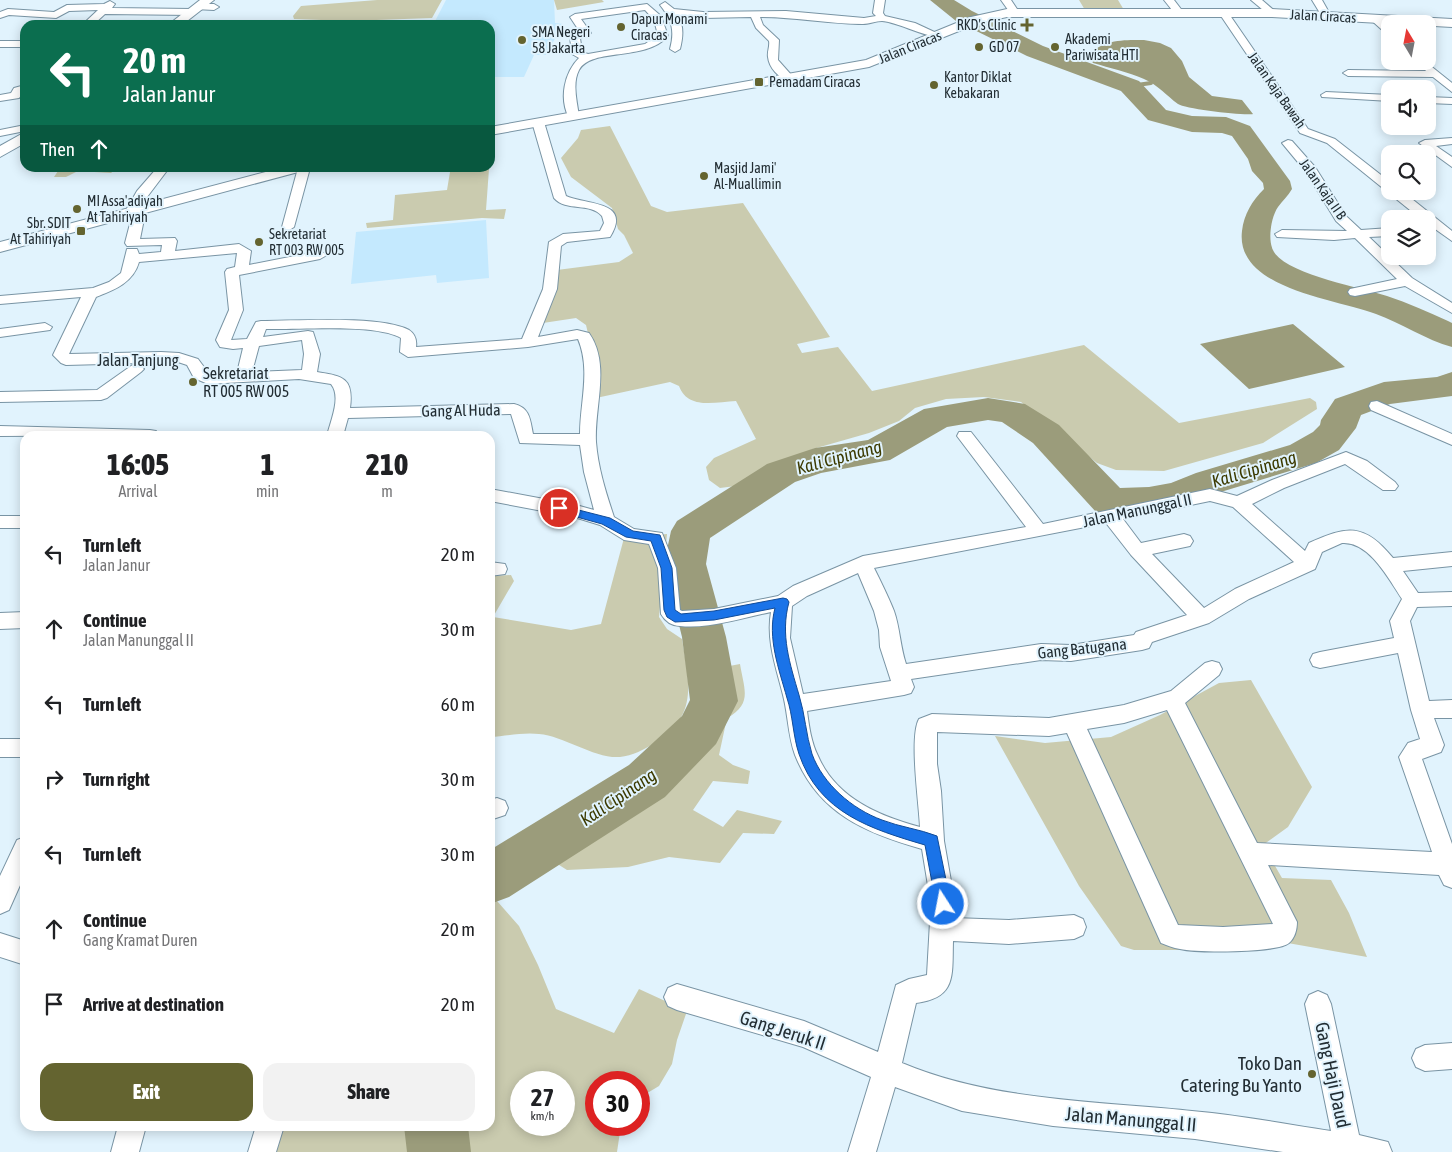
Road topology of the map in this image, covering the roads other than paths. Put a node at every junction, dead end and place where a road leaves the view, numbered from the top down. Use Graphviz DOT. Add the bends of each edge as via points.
graph roads {
  1 [pos="659,0"];
  2 [pos="880,0"];
  3 [pos="1006,0"];
  4 [pos="1169,0"];
  5 [pos="1256,0"];
  6 [pos="1317,0"];
  7 [pos="712,4"];
  8 [pos="108,6"];
  9 [pos="203,7"];
  10 [pos="1400,7"];
  11 [pos="673,12"];
  12 [pos="1014,12"];
  13 [pos="1179,13"];
  14 [pos="1224,13"];
  15 [pos="754,14"];
  16 [pos="1272,14"];
  17 [pos="0,15"];
  18 [pos="703,15"];
  19 [pos="1409,15"];
  20 [pos="1326,16"];
  21 [pos="882,18"];
  22 [pos="1374,18"];
  23 [pos="1381,18"];
  24 [pos="93,20"];
  25 [pos="182,20"];
  26 [pos="1436,22"];
  27 [pos="1452,23"];
  28 [pos="1381,25"];
  29 [pos="938,36"];
  30 [pos="0,44"];
  31 [pos="20,44"];
  32 [pos="675,49"];
  33 [pos="587,57"];
  34 [pos="1431,70"];
  35 [pos="1348,73"];
  36 [pos="1436,74"];
  37 [pos="789,78"];
  38 [pos="20,89"];
  39 [pos="1452,89"];
  40 [pos="1326,95"];
  41 [pos="0,98"];
  42 [pos="1381,98"];
  43 [pos="1436,100"];
  44 [pos="1452,101"];
  45 [pos="574,116"];
  46 [pos="538,122"];
  47 [pos="20,129"];
  48 [pos="495,130"];
  49 [pos="0,133"];
  50 [pos="20,139"];
  51 [pos="1452,140"];
  52 [pos="1288,144"];
  53 [pos="0,153"];
  54 [pos="1452,163"];
  55 [pos="160,172"];
  56 [pos="282,172"];
  57 [pos="303,172"];
  58 [pos="1381,181"];
  59 [pos="1404,200"];
  60 [pos="1415,210"];
  61 [pos="136,211"];
  62 [pos="288,227"];
  63 [pos="1436,229"];
  64 [pos="1381,233"];
  65 [pos="1282,234"];
  66 [pos="1359,235"];
  67 [pos="1452,237"];
  68 [pos="0,246"];
  69 [pos="320,255"];
  70 [pos="167,256"];
  71 [pos="242,270"];
  72 [pos="1407,281"];
  73 [pos="1355,292"];
  74 [pos="90,294"];
  75 [pos="0,300"];
  76 [pos="1452,309"];
  77 [pos="46,327"];
  78 [pos="0,333"];
  79 [pos="252,343"];
  80 [pos="528,343"];
  81 [pos="136,369"];
  82 [pos="309,375"];
  83 [pos="243,378"];
  84 [pos="0,396"];
  85 [pos="1377,406"];
  86 [pos="341,413"];
  87 [pos="0,431"];
  88 [pos="336,431"];
  89 [pos="20,432"];
  90 [pos="965,436"];
  91 [pos="588,440"];
  92 [pos="1452,440"];
  93 [pos="1389,486"];
  94 [pos="495,496"];
  95 [pos="1239,503"];
  96 [pos="1110,515"];
  97 [pos="606,521"];
  98 [pos="0,522"];
  99 [pos="20,522"];
  100 [pos="1039,531"];
  101 [pos="1184,541"];
  102 [pos="1137,550"];
  103 [pos="1452,559"];
  104 [pos="863,563"];
  105 [pos="1308,564"];
  106 [pos="1389,565"];
  107 [pos="1452,599"];
  108 [pos="1413,600"];
  109 [pos="783,602"];
  110 [pos="1202,618"];
  111 [pos="20,620"];
  112 [pos="0,621"];
  113 [pos="1404,644"];
  114 [pos="1320,660"];
  115 [pos="1212,669"];
  116 [pos="899,673"];
  117 [pos="1172,699"];
  118 [pos="796,704"];
  119 [pos="1452,708"];
  120 [pos="1421,710"];
  121 [pos="1074,724"];
  122 [pos="0,748"];
  123 [pos="20,748"];
  124 [pos="932,841"];
  125 [pos="1249,853"];
  126 [pos="20,859"];
  127 [pos="1450,871"];
  128 [pos="0,902"];
  129 [pos="1074,927"];
  130 [pos="943,929"];
  131 [pos="0,945"];
  132 [pos="20,951"];
  133 [pos="677,997"];
  134 [pos="1318,1004"];
  135 [pos="1452,1056"];
  136 [pos="1425,1058"];
  137 [pos="887,1070"];
  138 [pos="131,1131"];
  139 [pos="268,1131"];
  140 [pos="1349,1149"];
  141 [pos="125,1152"];
  142 [pos="262,1152"];
  143 [pos="862,1152"];
  144 [pos="1378,1152"];
  1 -- 11 [label="street"];
  2 -- 21 [label="street" via="878,12"];
  3 -- 12 [label="street"];
  4 -- 13 [label="street"];
  5 -- 16 [label="street"];
  6 -- 20 [label="street"];
  7 -- 18 [label="street"];
  8 -- 9 [label="street"];
  8 -- 17 [label="street" via="67,8 56,15 8,12"];
  8 -- 24 [label="street"];
  9 -- 25 [label="street"];
  10 -- 19 [label="street"];
  11 -- 18 [label="street"];
  11 -- 32 [label="street" via="679,31"];
  12 -- 13 [label="street, Jalan Ciracas"];
  12 -- 29 [label="street, Jalan Ciracas" via="985,17"];
  13 -- 14 [label="street, Jalan Ciracas"];
  14 -- 16 [label="street, Jalan Ciracas"];
  14 -- 58 [label="street, Jalan Kaja Bawah" via="1304,131 1331,141"];
  15 -- 18 [label="street"];
  15 -- 21 [label="street" via="864,21"];
  15 -- 37 [label="street" via="759,26 774,40 772,54 775,64"];
  16 -- 20 [label="street, Jalan Ciracas"];
  20 -- 22 [label="street, Jalan Ciracas"];
  21 -- 29 [label="street" via="912,25"];
  22 -- 23 [label="street, Jalan Ciracas"];
  22 -- 28 [label="street"];
  26 -- 27 [label="street, Jalan Ciracas"];
  29 -- 37 [label="street, Jalan Ciracas" via="873,62"];
  30 -- 31 [label="street"];
  33 -- 33 [label="street" via="656,44 663,36 663,26 647,7 575,17 586,32 575,36 577,54"];
  33 -- 45 [label="street" via="574,68 571,81 569,96"];
  34 -- 36 [label="street"];
  35 -- 36 [label="street"];
  36 -- 39 [label="street"];
  37 -- 45 [label="street, Jalan Ciracas"];
  38 -- 41 [label="street" via="15,96"];
  40 -- 42 [label="street"];
  43 -- 44 [label="street"];
  45 -- 46 [label="street, Jalan Ciracas"];
  46 -- 48 [label="street, Jalan Ciracas"];
  46 -- 80 [label="street" via="560,198 597,206 608,216 610,223 605,234 563,238 554,245 550,290"];
  47 -- 49 [label="street"];
  50 -- 53 [label="street"];
  51 -- 54 [label="street" via="1425,143"];
  52 -- 66 [label="street, Jalan Kaja II B" via="1311,170 1341,218"];
  55 -- 61 [label="street" via="141,194"];
  56 -- 61 [label="street"];
  57 -- 62 [label="street"];
  59 -- 60 [label="street"];
  61 -- 68 [label="street"];
  61 -- 70 [label="street" via="132,243 170,241"];
  63 -- 67 [label="street"];
  64 -- 66 [label="street"];
  65 -- 66 [label="street"];
  66 -- 72 [label="street, Jalan Kaja II B"];
  69 -- 71 [label="street"];
  70 -- 71 [label="street" via="242,248"];
  70 -- 74 [label="street" via="133,255 132,266 123,280"];
  71 -- 79 [label="street" via="231,273 236,310 223,342 229,346"];
  72 -- 73 [label="street"];
  72 -- 76 [label="street, Jalan Kaja II B"];
  74 -- 75 [label="street"];
  74 -- 83 [label="street, Jalan Tanjung" via="61,355 63,359 179,358 193,362 199,375 205,378"];
  77 -- 78 [label="street"];
  79 -- 80 [label="street" via="261,325 390,329 404,334 409,341 408,352"];
  79 -- 82 [label="street" via="308,335 312,354"];
  79 -- 83 [label="street"];
  80 -- 91 [label="street" via="577,334 585,337 591,374"];
  81 -- 84 [label="street" via="100,396"];
  82 -- 83 [label="street, Jalan Tanjung"];
  82 -- 86 [label="street, Jalan Tanjung" via="340,382 343,387"];
  85 -- 92 [label="street"];
  86 -- 88 [label="street, Jalan Tanjung"];
  86 -- 91 [label="street, Gang Al Huda" via="514,409 520,412 526,439"];
  87 -- 89 [label="street"];
  90 -- 100 [label="street"];
  91 -- 97 [label="street" via="590,464"];
  93 -- 95 [label="street" via="1346,458"];
  94 -- 97 [label="street" via="576,511"];
  95 -- 96 [label="street, Jalan Manunggal II" via="1210,495"];
  95 -- 105 [label="street, Jalan Manunggal II"];
  96 -- 100 [label="street, Jalan Manunggal II"];
  96 -- 102 [label="street"];
  97 -- 109 [label="street, Jalan Manunggal II" via="630,535 656,538 667,568 670,610 676,618 714,616"];
  98 -- 99 [label="street"];
  100 -- 104 [label="street, Jalan Manunggal II"];
  101 -- 102 [label="street"];
  102 -- 110 [label="street"];
  103 -- 106 [label="street"];
  104 -- 109 [label="street, Jalan Manunggal II"];
  104 -- 116 [label="street" via="884,611 890,647"];
  105 -- 106 [label="street" via="1315,548 1350,536 1368,545"];
  105 -- 110 [label="street, Gang Batugana" via="1242,594"];
  106 -- 108 [label="street"];
  107 -- 108 [label="street"];
  108 -- 113 [label="street" via="1406,606 1400,621"];
  109 -- 118 [label="street" via="778,636"];
  110 -- 116 [label="street, Gang Batugana" via="1153,633 1143,637 1142,642 1071,653 1041,652 986,659"];
  111 -- 112 [label="street"];
  113 -- 114 [label="street"];
  113 -- 120 [label="street"];
  115 -- 117 [label="street"];
  116 -- 118 [label="street" via="903,689"];
  117 -- 121 [label="street" via="1149,708"];
  117 -- 125 [label="street"];
  118 -- 124 [label="street" via="805,753 823,787 857,815"];
  119 -- 120 [label="street"];
  120 -- 127 [label="street" via="1434,745 1416,750 1410,757"];
  121 -- 124 [label="street" via="1029,727 926,725"];
  121 -- 125 [label="street" via="1170,934 1178,938 1202,938 1284,933 1285,922"];
  122 -- 123 [label="street"];
  124 -- 130 [label="street" via="943,904"];
  125 -- 127 [label="street"];
  126 -- 128 [label="street"];
  129 -- 130 [label="street" via="1010,932"];
  130 -- 137 [label="street" via="937,985 905,994"];
  131 -- 132 [label="street"];
  133 -- 137 [label="street, Gang Jeruk II" via="804,1034"];
  134 -- 140 [label="street, Gang Haji Daud"];
  135 -- 136 [label="street"];
  137 -- 140 [label="street, Jalan Manunggal II" via="954,1094 999,1104 1204,1126"];
  137 -- 143 [label="street"];
  138 -- 141 [label="street"];
  139 -- 142 [label="street"];
  140 -- 144 [label="street, Jalan Manunggal II"];
}
